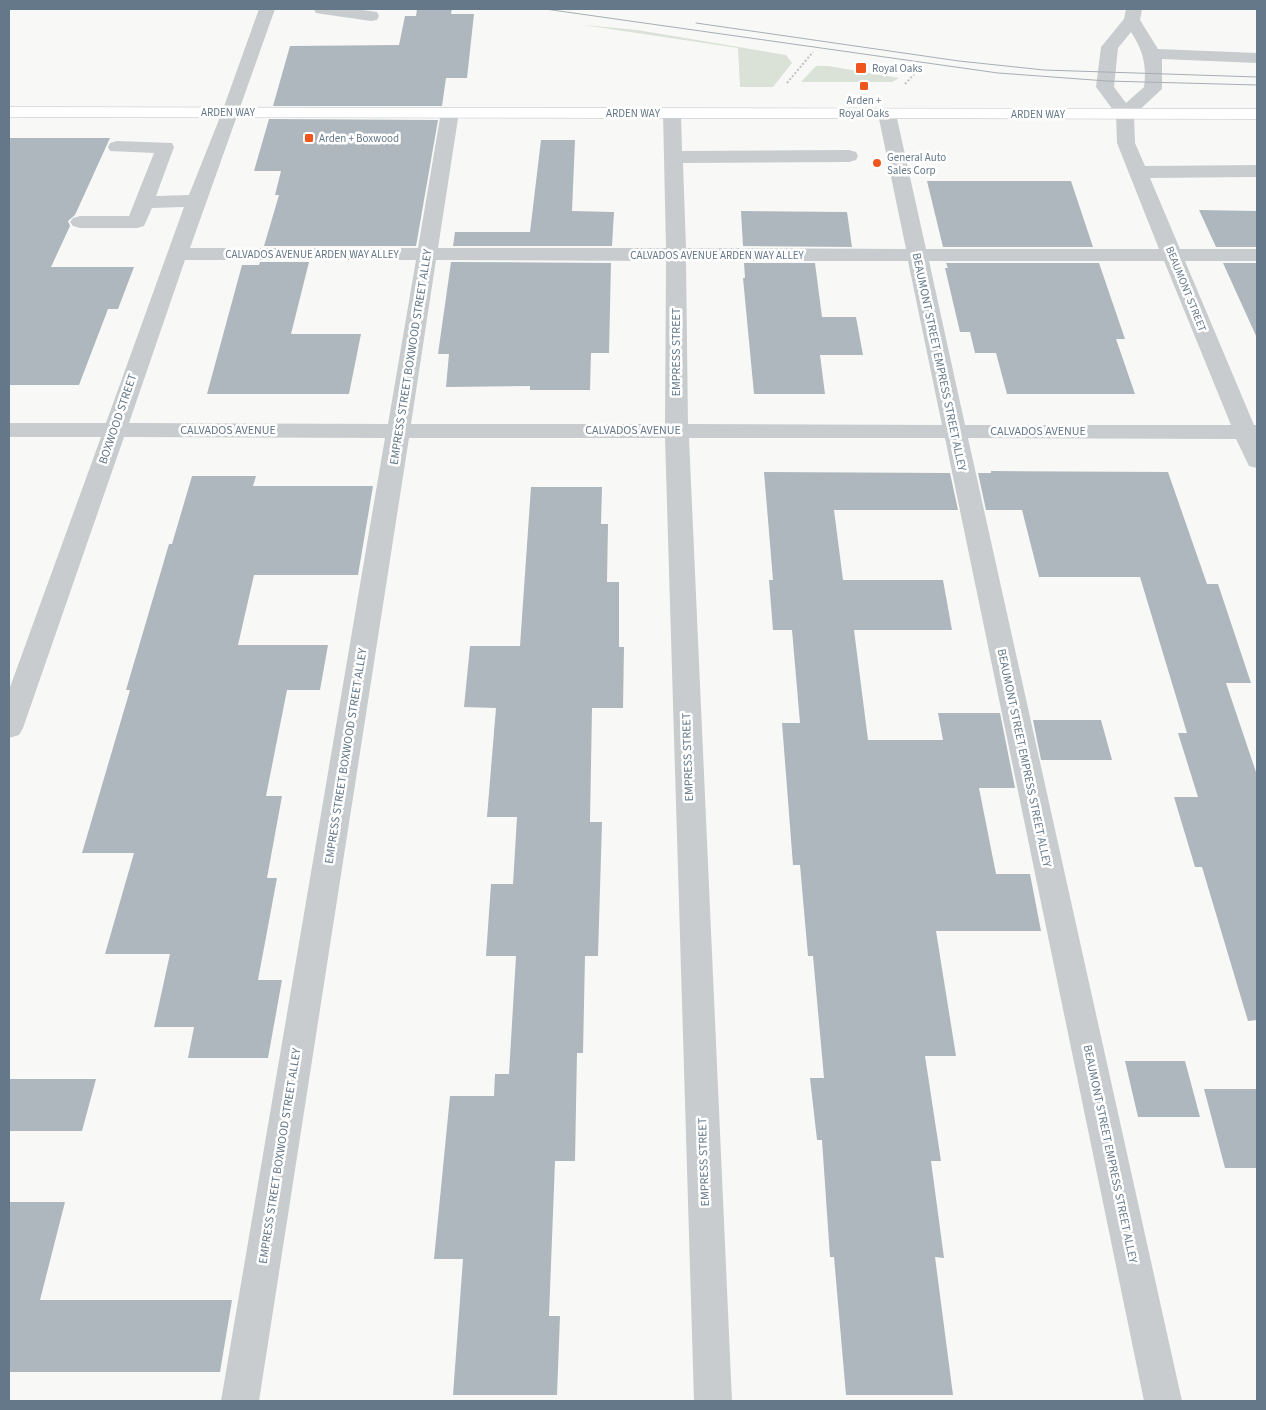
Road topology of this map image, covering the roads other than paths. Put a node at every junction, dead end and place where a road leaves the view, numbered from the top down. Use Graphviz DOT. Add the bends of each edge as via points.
graph roads {
  1 [pos="267,9"];
  2 [pos="322,9"];
  3 [pos="1133,15"];
  4 [pos="370,16"];
  5 [pos="1154,54"];
  6 [pos="1257,58"];
  7 [pos="9,112"];
  8 [pos="231,112"];
  9 [pos="450,112"];
  10 [pos="672,113"];
  11 [pos="887,114"];
  12 [pos="1125,114"];
  13 [pos="1257,114"];
  14 [pos="117,147"];
  15 [pos="849,156"];
  16 [pos="673,157"];
  17 [pos="1138,172"];
  18 [pos="1257,172"];
  19 [pos="196,201"];
  20 [pos="144,202"];
  21 [pos="80,222"];
  22 [pos="177,254"];
  23 [pos="428,254"];
  24 [pos="916,255"];
  25 [pos="1172,255"];
  26 [pos="1257,255"];
  27 [pos="676,256"];
  28 [pos="9,430"];
  29 [pos="114,430"];
  30 [pos="399,430"];
  31 [pos="676,430"];
  32 [pos="954,431"];
  33 [pos="1251,432"];
  34 [pos="1257,461"];
  35 [pos="9,728"];
  36 [pos="240,1401"];
  37 [pos="713,1401"];
  38 [pos="1163,1401"];
  1 -- 8 [label="street, BOXWOOD STREET"];
  2 -- 4 [label="street"];
  3 -- 5 [label="street"];
  3 -- 12 [label="street" via="1110,47 1105,87"];
  5 -- 6 [label="street"];
  5 -- 12 [label="street" via="1153,89"];
  7 -- 8 [label="main road, ARDEN WAY"];
  8 -- 9 [label="main road, ARDEN WAY"];
  8 -- 19 [label="street, BOXWOOD STREET"];
  9 -- 10 [label="main road, ARDEN WAY"];
  9 -- 23 [label="street, EMPRESS STREET BOXWOOD STREET ALLEY"];
  10 -- 11 [label="main road, ARDEN WAY"];
  10 -- 16 [label="street, EMPRESS STREET"];
  11 -- 12 [label="main road, ARDEN WAY"];
  11 -- 24 [label="street, BEAUMONT STREET EMPRESS STREET ALLEY"];
  12 -- 13 [label="main road, ARDEN WAY"];
  12 -- 17 [label="street, BEAUMONT STREET" via="1126,143"];
  14 -- 20 [label="street" via="165,147"];
  15 -- 16 [label="street"];
  16 -- 27 [label="street, EMPRESS STREET"];
  17 -- 18 [label="street"];
  17 -- 25 [label="street, BEAUMONT STREET"];
  19 -- 20 [label="street"];
  19 -- 22 [label="street, BOXWOOD STREET"];
  20 -- 21 [label="street" via="137,222"];
  22 -- 23 [label="street, CALVADOS AVENUE ARDEN WAY ALLEY"];
  22 -- 29 [label="street, BOXWOOD STREET"];
  23 -- 27 [label="street, CALVADOS AVENUE ARDEN WAY ALLEY"];
  23 -- 30 [label="street, EMPRESS STREET BOXWOOD STREET ALLEY"];
  24 -- 25 [label="street, CALVADOS AVENUE ARDEN WAY ALLEY"];
  24 -- 27 [label="street, CALVADOS AVENUE ARDEN WAY ALLEY"];
  24 -- 32 [label="street, BEAUMONT STREET EMPRESS STREET ALLEY"];
  25 -- 26 [label="street, CALVADOS AVENUE ARDEN WAY ALLEY"];
  25 -- 33 [label="street, BEAUMONT STREET"];
  27 -- 31 [label="street, EMPRESS STREET"];
  28 -- 29 [label="street, CALVADOS AVENUE"];
  29 -- 30 [label="street, CALVADOS AVENUE"];
  29 -- 35 [label="street, BOXWOOD STREET"];
  30 -- 31 [label="street, CALVADOS AVENUE"];
  30 -- 36 [label="street, EMPRESS STREET BOXWOOD STREET ALLEY"];
  31 -- 32 [label="street, CALVADOS AVENUE"];
  31 -- 37 [label="street, EMPRESS STREET"];
  32 -- 33 [label="street, CALVADOS AVENUE"];
  32 -- 38 [label="street, BEAUMONT STREET EMPRESS STREET ALLEY"];
  33 -- 34 [label="street, BEAUMONT STREET"];
}
